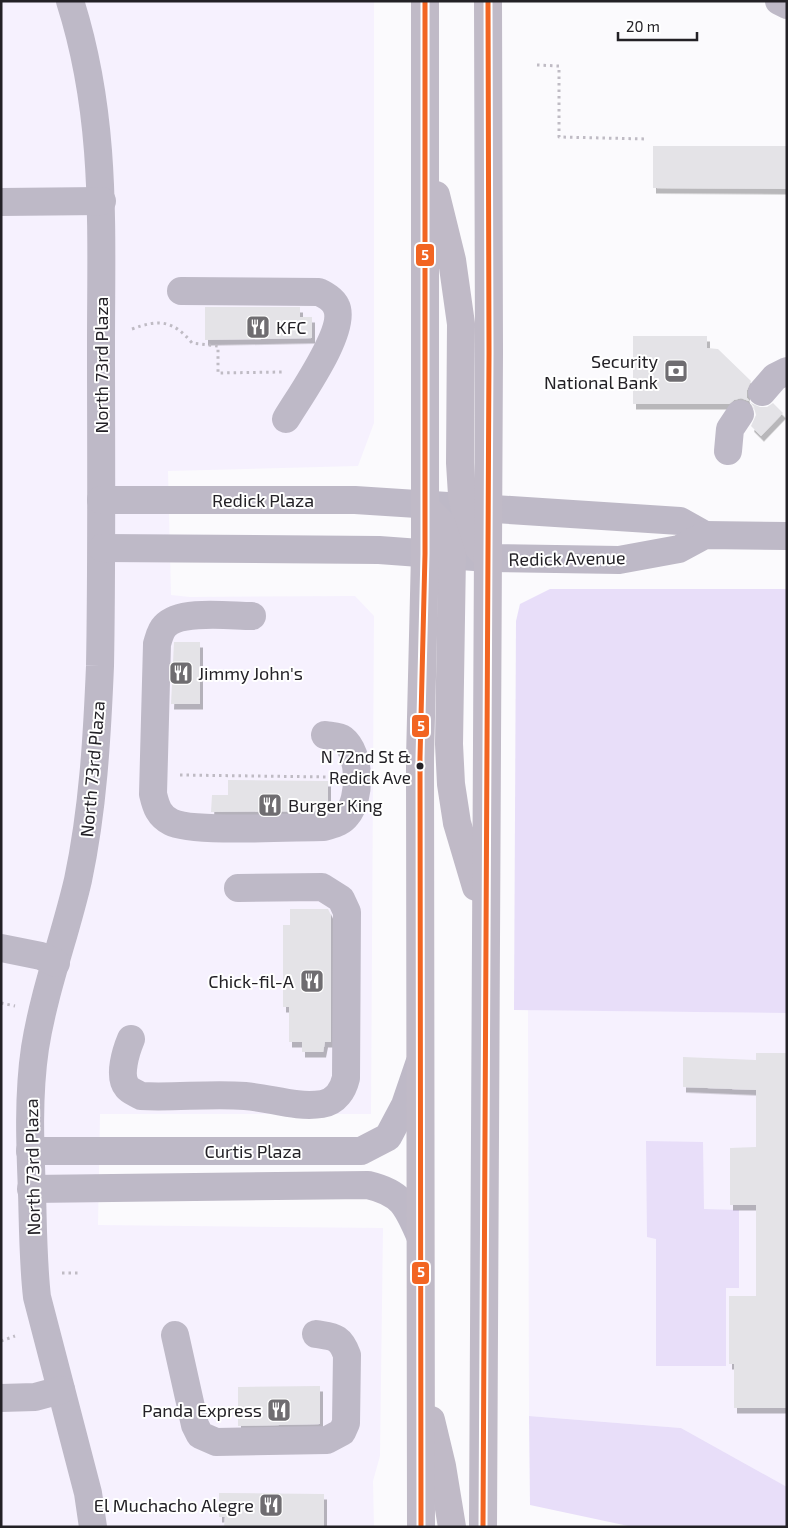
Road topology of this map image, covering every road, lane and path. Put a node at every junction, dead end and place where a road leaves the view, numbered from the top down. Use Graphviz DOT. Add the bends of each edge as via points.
graph roads {
  1 [pos="70,1"];
  2 [pos="425,1"];
  3 [pos="488,1"];
  4 [pos="779,1"];
  5 [pos="787,5"];
  6 [pos="537,65"];
  7 [pos="647,139"];
  8 [pos="425,147"];
  9 [pos="102,201"];
  10 [pos="1,202"];
  11 [pos="181,291"];
  12 [pos="132,328"];
  13 [pos="787,371"];
  14 [pos="307,385"];
  15 [pos="762,392"];
  16 [pos="740,414"];
  17 [pos="286,419"];
  18 [pos="728,451"];
  19 [pos="101,500"];
  20 [pos="425,506"];
  21 [pos="476,509"];
  22 [pos="705,535"];
  23 [pos="787,536"];
  24 [pos="102,548"];
  25 [pos="438,554"];
  26 [pos="488,558"];
  27 [pos="252,616"];
  28 [pos="324,735"];
  29 [pos="153,775"];
  30 [pos="356,777"];
  31 [pos="238,888"];
  32 [pos="486,932"];
  33 [pos="1,948"];
  34 [pos="56,963"];
  35 [pos="1,1003"];
  36 [pos="14,1006"];
  37 [pos="131,1039"];
  38 [pos="420,1061"];
  39 [pos="30,1151"];
  40 [pos="32,1189"];
  41 [pos="420,1236"];
  42 [pos="316,1334"];
  43 [pos="175,1335"];
  44 [pos="15,1336"];
  45 [pos="1,1341"];
  46 [pos="420,1362"];
  47 [pos="61,1390"];
  48 [pos="1,1398"];
  49 [pos="93,1527"];
  50 [pos="421,1527"];
  51 [pos="452,1527"];
  52 [pos="482,1527"];
  1 -- 9 [label="street, North 73rd Plaza" via="94,102"];
  2 -- 8 [label="main road"];
  3 -- 21 [label="main road"];
  4 -- 5 [label="street"];
  6 -- 7 [label="path" via="559,66 560,137"];
  8 -- 20 [label="main road"];
  8 -- 21 [label="main road" via="458,296 462,351 460,463"];
  9 -- 10 [label="street"];
  9 -- 19 [label="street, North 73rd Plaza"];
  11 -- 14 [label="street" via="305,290 330,298 337,306 338,328"];
  12 -- 14 [label="path" via="166,323 181,329 192,343 218,346 218,373 282,371"];
  13 -- 15 [label="street"];
  14 -- 17 [label="street"];
  16 -- 18 [label="street" via="730,430"];
  19 -- 20 [label="street, Redick Plaza" via="355,500"];
  19 -- 24 [label="street, North 73rd Plaza"];
  20 -- 21 [label="street, Redick Avenue"];
  20 -- 25 [label="main road" via="441,522"];
  21 -- 22 [label="street, Redick Avenue" via="680,521"];
  21 -- 26 [label="main road" via="469,530"];
  22 -- 23 [label="street, Redick Avenue"];
  22 -- 26 [label="street, Redick Avenue" via="679,549 619,560"];
  24 -- 25 [label="street" via="379,550"];
  24 -- 34 [label="street, North 73rd Plaza" via="98,727 93,785 80,871"];
  25 -- 26 [label="street, Redick Avenue"];
  25 -- 32 [label="main road" via="451,784"];
  25 -- 38 [label="main road" via="420,758"];
  26 -- 32 [label="main road"];
  27 -- 29 [label="street" via="182,616 164,626 157,644"];
  28 -- 30 [label="street" via="342,738 350,746 356,760"];
  29 -- 30 [label="path"];
  29 -- 30 [label="street" via="156,807 161,816 185,827 324,827 340,823 353,807"];
  31 -- 37 [label="street" via="322,887 342,899 347,912 346,1078 340,1093 323,1104 289,1104 245,1096 141,1096 128,1089 124,1082 126,1053"];
  32 -- 52 [label="main road"];
  33 -- 34 [label="street" via="41,956"];
  34 -- 39 [label="street, North 73rd Plaza" via="35,1050"];
  35 -- 36 [label="path"];
  38 -- 39 [label="street, Curtis Plaza" via="405,1105 388,1137 361,1151"];
  38 -- 41 [label="main road"];
  39 -- 40 [label="street, North 73rd Plaza"];
  40 -- 41 [label="street, Curtis Plaza" via="368,1185 389,1190 401,1199"];
  40 -- 47 [label="street, North 73rd Plaza" via="37,1297"];
  41 -- 46 [label="main road"];
  42 -- 43 [label="street" via="336,1338 347,1355 346,1423 342,1432 327,1440 216,1442 200,1435 195,1426"];
  44 -- 45 [label="path"];
  46 -- 50 [label="main road"];
  46 -- 51 [label="main road"];
  47 -- 48 [label="street" via="35,1397"];
  47 -- 49 [label="street, North 73rd Plaza" via="88,1493"];
}
